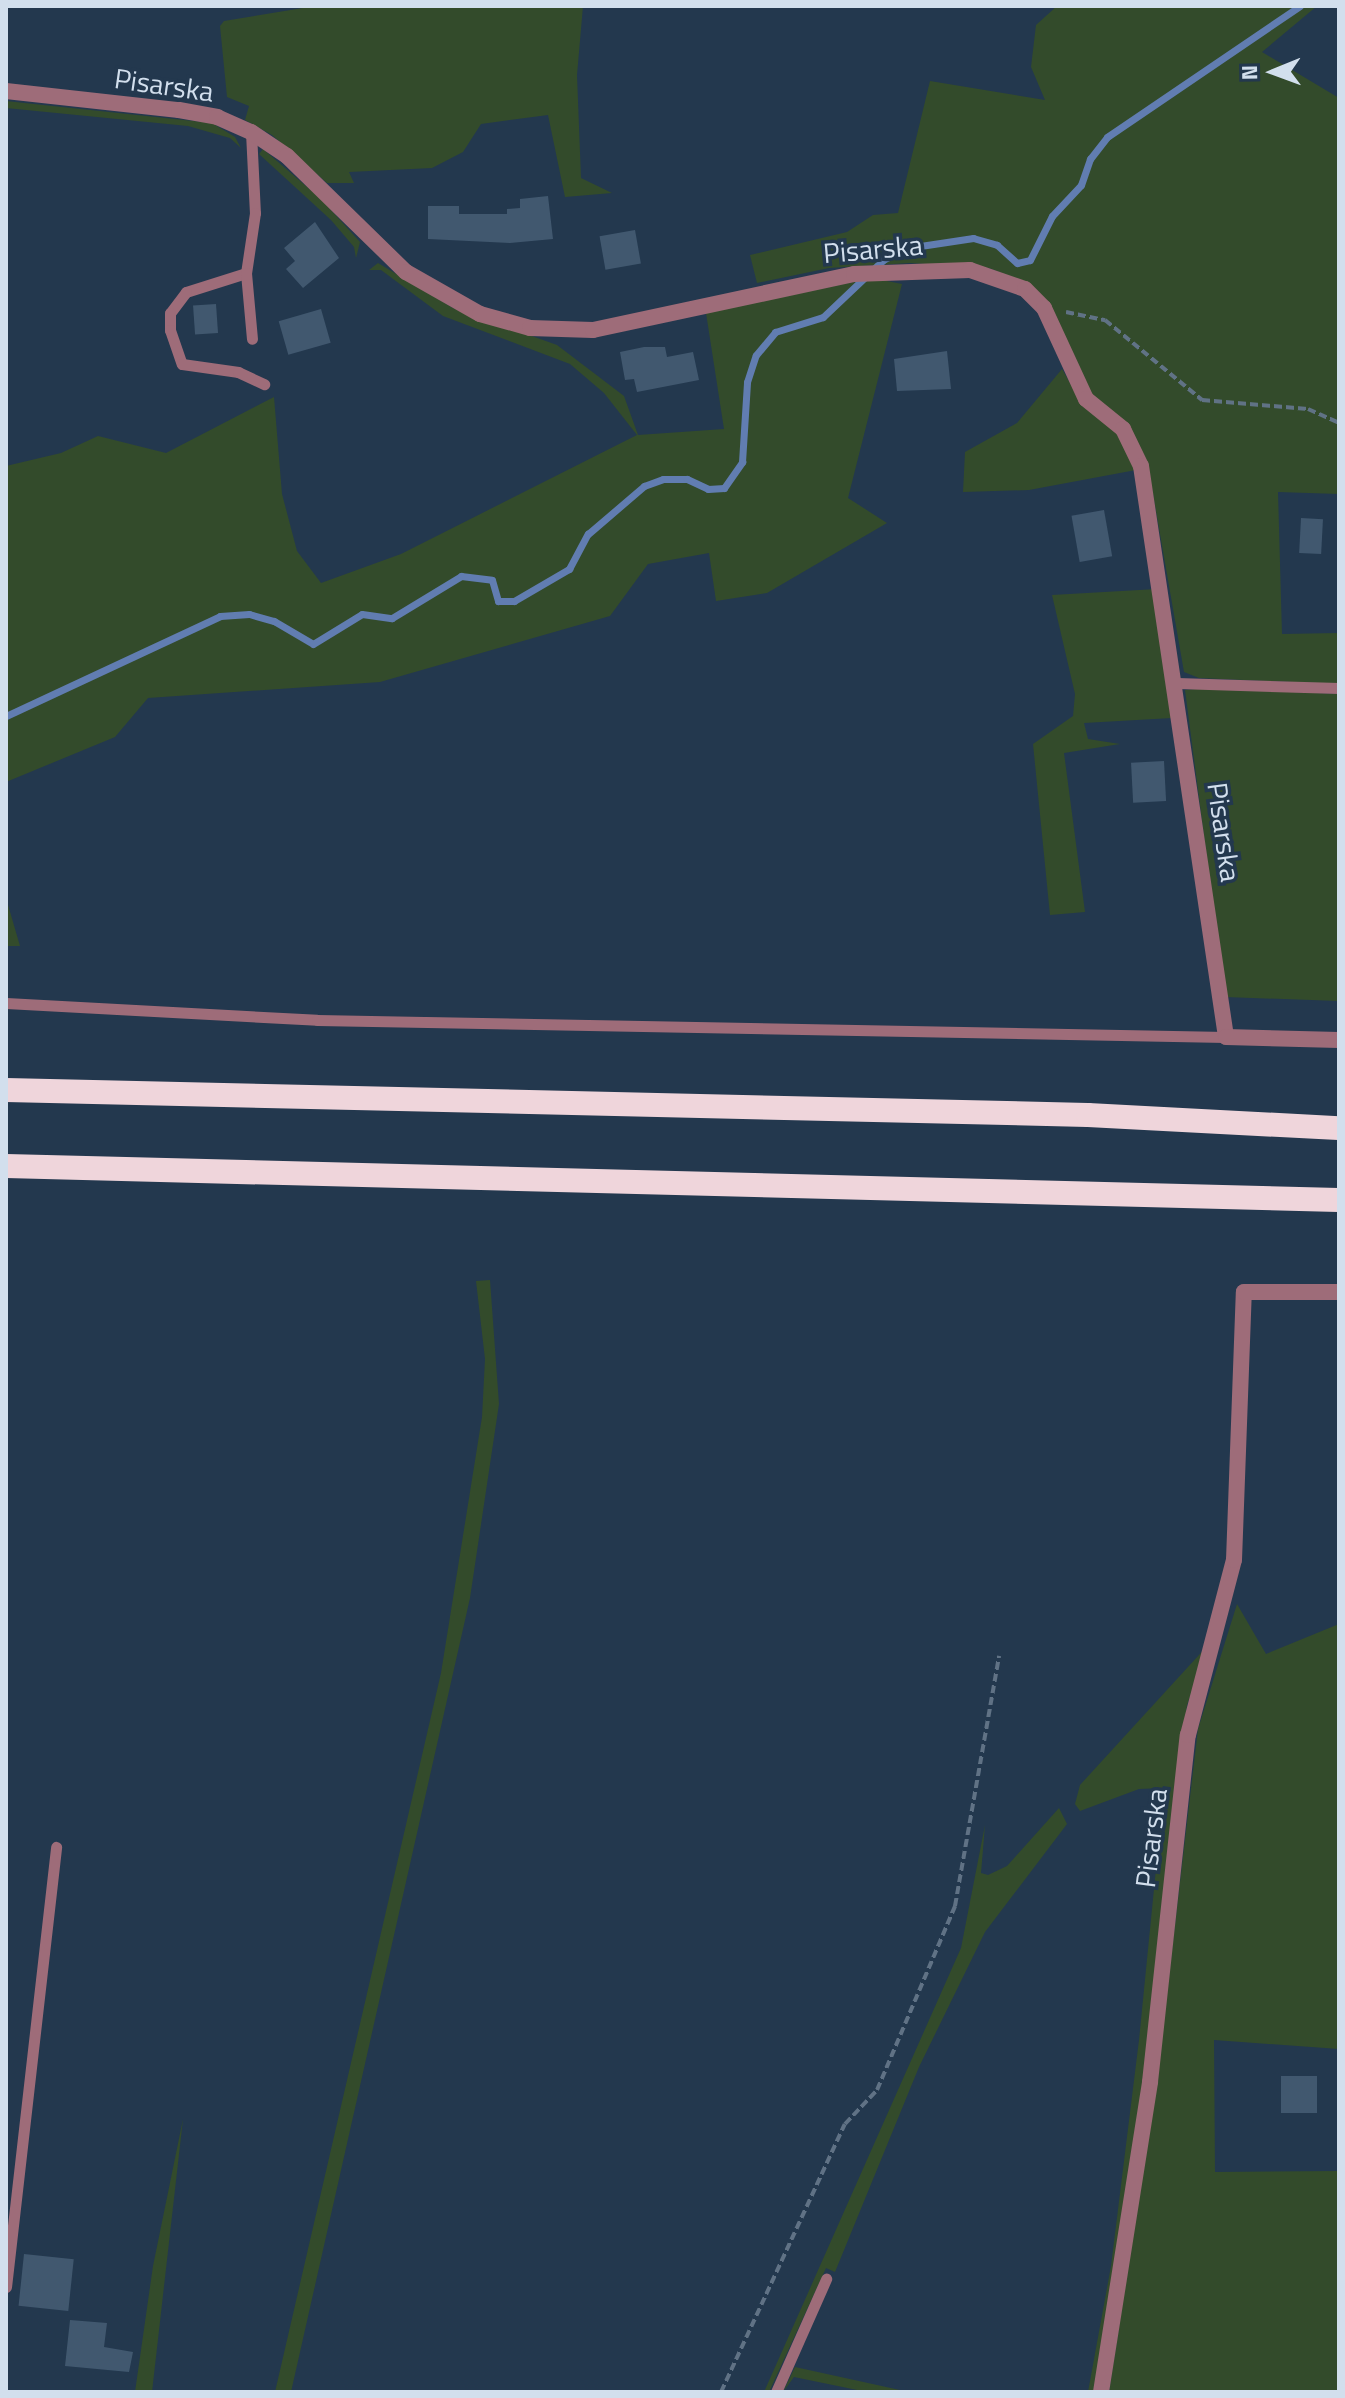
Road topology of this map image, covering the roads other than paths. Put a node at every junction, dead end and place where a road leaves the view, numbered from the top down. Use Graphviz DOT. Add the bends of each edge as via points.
graph roads {
  1 [pos="6,91"];
  2 [pos="251,132"];
  3 [pos="246,273"];
  4 [pos="252,339"];
  5 [pos="264,384"];
  6 [pos="1177,683"];
  7 [pos="1339,688"];
  8 [pos="6,1003"];
  9 [pos="1226,1037"];
  10 [pos="1339,1040"];
  11 [pos="6,1090"];
  12 [pos="1339,1128"];
  13 [pos="6,1166"];
  14 [pos="1339,1200"];
  15 [pos="1339,1292"];
  16 [pos="56,1847"];
  17 [pos="826,2279"];
  18 [pos="6,2287"];
  19 [pos="776,2392"];
  20 [pos="1101,2392"];
  1 -- 2 [label="street, Pisarska" via="179,110 217,117"];
  2 -- 3 [label="lane" via="255,213"];
  2 -- 6 [label="street, Pisarska" via="287,156 406,272 480,314 530,328 593,330 854,274 948,269 989,274 1025,289 1044,308 1086,399 1123,429 1137,453"];
  3 -- 4 [label="lane"];
  3 -- 5 [label="lane" via="186,292 170,313 171,342 182,364 238,372"];
  6 -- 7 [label="lane"];
  6 -- 9 [label="street, Pisarska"];
  8 -- 9 [label="lane" via="317,1020"];
  9 -- 10 [label="street"];
  11 -- 12 [label="highway" via="1088,1115"];
  13 -- 14 [label="highway"];
  15 -- 20 [label="street, Pisarska" via="1244,1292 1234,1560 1188,1735 1150,2082"];
  16 -- 18 [label="lane"];
  17 -- 19 [label="lane"];
}
